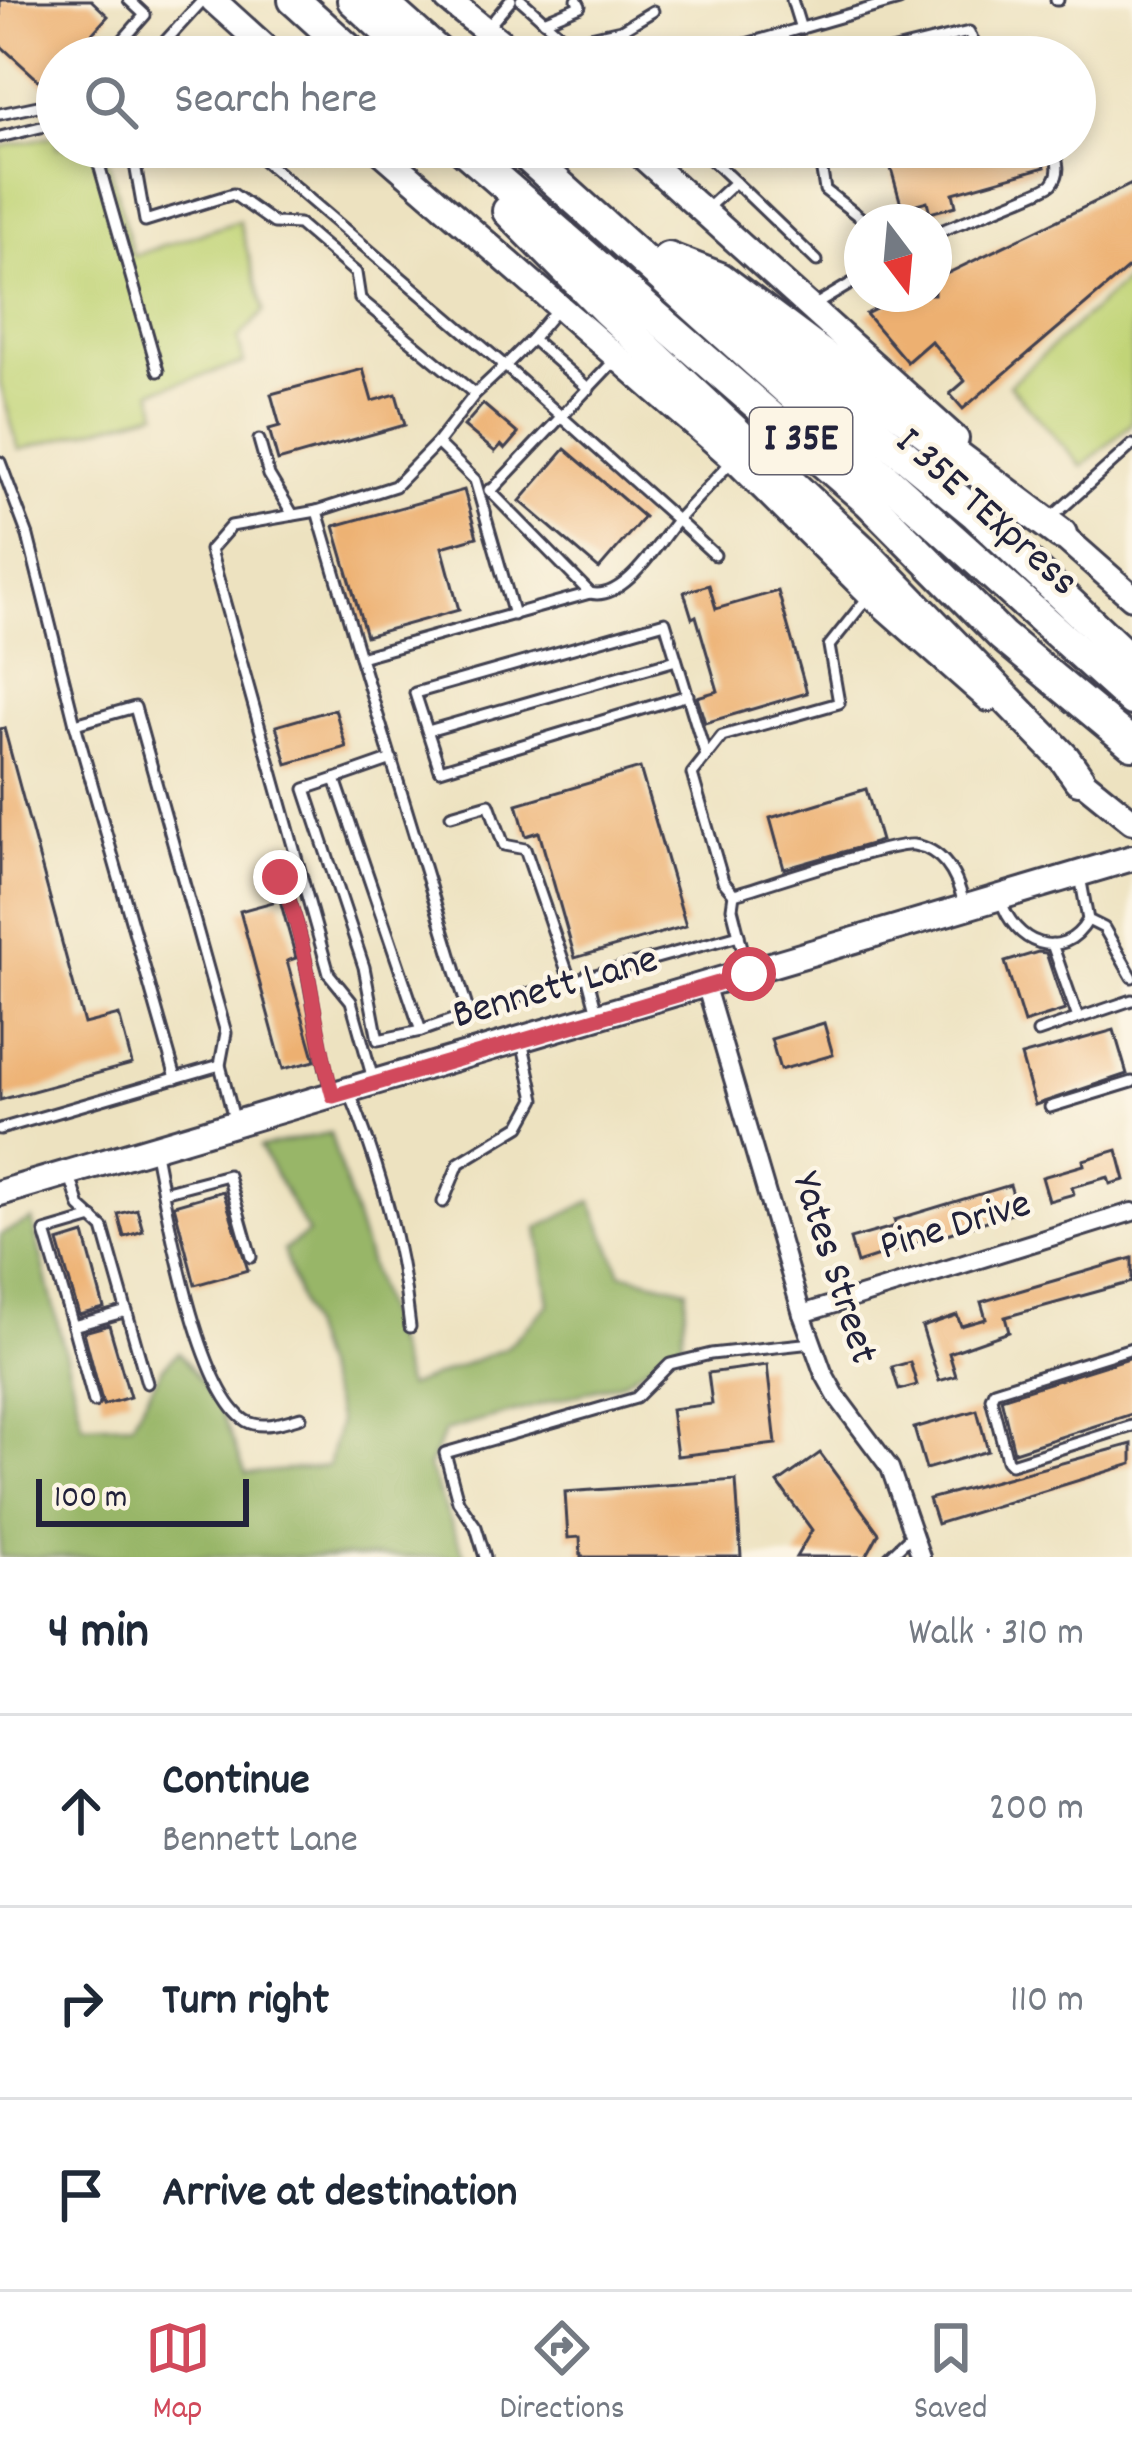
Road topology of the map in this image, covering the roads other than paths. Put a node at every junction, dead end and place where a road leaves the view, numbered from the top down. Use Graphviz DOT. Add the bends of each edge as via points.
graph roads {
  1 [pos="129,0"];
  2 [pos="203,0"];
  3 [pos="213,0"];
  4 [pos="294,0"];
  5 [pos="353,0"];
  6 [pos="379,0"];
  7 [pos="448,0"];
  8 [pos="511,0"];
  9 [pos="521,0"];
  10 [pos="596,0"];
  11 [pos="793,0"];
  12 [pos="899,0"];
  13 [pos="579,3"];
  14 [pos="653,11"];
  15 [pos="544,20"];
  16 [pos="801,29"];
  17 [pos="484,32"];
  18 [pos="782,34"];
  19 [pos="128,36"];
  20 [pos="171,36"];
  21 [pos="253,36"];
  22 [pos="334,36"];
  23 [pos="393,36"];
  24 [pos="419,36"];
  25 [pos="490,36"];
  26 [pos="561,36"];
  27 [pos="595,36"];
  28 [pos="775,36"];
  29 [pos="36,106"];
  30 [pos="5,113"];
  31 [pos="36,128"];
  32 [pos="14,133"];
  33 [pos="0,137"];
  34 [pos="100,168"];
  35 [pos="135,168"];
  36 [pos="273,168"];
  37 [pos="400,168"];
  38 [pos="466,168"];
  39 [pos="485,168"];
  40 [pos="540,168"];
  41 [pos="567,168"];
  42 [pos="655,168"];
  43 [pos="721,168"];
  44 [pos="822,168"];
  45 [pos="1059,168"];
  46 [pos="736,182"];
  47 [pos="844,204"];
  48 [pos="704,212"];
  49 [pos="952,226"];
  50 [pos="668,258"];
  51 [pos="817,261"];
  52 [pos="844,288"];
  53 [pos="559,307"];
  54 [pos="810,308"];
  55 [pos="532,339"];
  56 [pos="617,357"];
  57 [pos="506,366"];
  58 [pos="158,371"];
  59 [pos="589,389"];
  60 [pos="475,394"];
  61 [pos="564,417"];
  62 [pos="259,440"];
  63 [pos="436,443"];
  64 [pos="1132,445"];
  65 [pos="734,459"];
  66 [pos="0,462"];
  67 [pos="475,480"];
  68 [pos="491,491"];
  69 [pos="317,511"];
  70 [pos="293,515"];
  71 [pos="677,520"];
  72 [pos="1054,528"];
  73 [pos="715,555"];
  74 [pos="1126,583"];
  75 [pos="590,593"];
  76 [pos="870,594"];
  77 [pos="514,615"];
  78 [pos="360,657"];
  79 [pos="676,660"];
  80 [pos="1132,662"];
  81 [pos="688,695"];
  82 [pos="1132,700"];
  83 [pos="75,724"];
  84 [pos="428,731"];
  85 [pos="1132,744"];
  86 [pos="706,756"];
  87 [pos="392,759"];
  88 [pos="334,779"];
  89 [pos="1079,779"];
  90 [pos="451,815"];
  91 [pos="1132,821"];
  92 [pos="1132,858"];
  93 [pos="1080,876"];
  94 [pos="280,877"];
  95 [pos="734,894"];
  96 [pos="1001,899"];
  97 [pos="965,910"];
  98 [pos="1088,920"];
  99 [pos="739,934"];
  100 [pos="1052,944"];
  101 [pos="749,974"];
  102 [pos="587,975"];
  103 [pos="1132,977"];
  104 [pos="570,980"];
  105 [pos="706,986"];
  106 [pos="516,997"];
  107 [pos="1132,1000"];
  108 [pos="598,1018"];
  109 [pos="1078,1018"];
  110 [pos="421,1030"];
  111 [pos="1038,1032"];
  112 [pos="522,1041"];
  113 [pos="220,1065"];
  114 [pos="176,1078"];
  115 [pos="1132,1082"];
  116 [pos="375,1084"];
  117 [pos="341,1094"];
  118 [pos="1050,1107"];
  119 [pos="236,1124"];
  120 [pos="0,1129"];
  121 [pos="154,1148"];
  122 [pos="69,1173"];
  123 [pos="163,1192"];
  124 [pos="0,1193"];
  125 [pos="443,1202"];
  126 [pos="1132,1212"];
  127 [pos="94,1218"];
  128 [pos="251,1257"];
  129 [pos="127,1311"];
  130 [pos="802,1314"];
  131 [pos="73,1326"];
  132 [pos="410,1328"];
  133 [pos="813,1343"];
  134 [pos="1132,1348"];
  135 [pos="147,1383"];
  136 [pos="94,1402"];
  137 [pos="301,1417"];
  138 [pos="1132,1426"];
  139 [pos="914,1533"];
  140 [pos="485,1557"];
  141 [pos="889,1557"];
  142 [pos="921,1557"];
  1 -- 19 [label="lane" via="146,15"];
  2 -- 20 [label="lane"];
  3 -- 21 [label="main road"];
  4 -- 22 [label="highway"];
  5 -- 23 [label="highway"];
  6 -- 24 [label="highway"];
  7 -- 17 [label="main road"];
  8 -- 17 [label="lane"];
  9 -- 15 [label="lane"];
  10 -- 13 [label="lane"];
  11 -- 16 [label="lane"];
  12 -- 16 [label="lane"];
  13 -- 15 [label="lane"];
  14 -- 27 [label="lane"];
  15 -- 26 [label="lane"];
  16 -- 18 [label="lane"];
  17 -- 25 [label="main road"];
  18 -- 28 [label="lane"];
  29 -- 30 [label="lane"];
  30 -- 32 [label="lane"];
  31 -- 32 [label="lane"];
  32 -- 33 [label="lane"];
  34 -- 58 [label="lane"];
  35 -- 60 [label="lane" via="145,221 233,194 274,223 299,224 356,273 360,299"];
  36 -- 57 [label="lane"];
  37 -- 53 [label="main road"];
  38 -- 89 [label="highway" via="863,551"];
  39 -- 85 [label="highway, I 35E"];
  40 -- 82 [label="highway, I 35E TEXpress"];
  41 -- 50 [label="highway, I 35E"];
  42 -- 48 [label="main road"];
  43 -- 46 [label="lane"];
  44 -- 47 [label="lane" via="826,190"];
  45 -- 49 [label="lane" via="1041,193"];
  46 -- 48 [label="lane"];
  46 -- 51 [label="lane"];
  48 -- 54 [label="main road"];
  50 -- 72 [label="highway" via="720,278"];
  50 -- 80 [label="highway, I 35E" via="976,514"];
  52 -- 54 [label="lane"];
  53 -- 55 [label="lane"];
  53 -- 56 [label="main road"];
  54 -- 72 [label="main road"];
  55 -- 57 [label="lane"];
  55 -- 59 [label="lane"];
  56 -- 59 [label="lane"];
  56 -- 65 [label="main road"];
  57 -- 60 [label="lane"];
  57 -- 61 [label="lane"];
  59 -- 61 [label="lane"];
  60 -- 63 [label="lane"];
  61 -- 68 [label="lane"];
  61 -- 71 [label="lane"];
  62 -- 70 [label="lane" via="268,476"];
  63 -- 67 [label="lane"];
  63 -- 69 [label="lane" via="394,486"];
  64 -- 72 [label="lane"];
  65 -- 71 [label="lane"];
  65 -- 76 [label="main road"];
  66 -- 83 [label="lane" via="28,536"];
  67 -- 68 [label="lane"];
  67 -- 77 [label="lane"];
  68 -- 75 [label="lane"];
  69 -- 70 [label="lane"];
  69 -- 78 [label="lane"];
  70 -- 116 [label="lane" via="231,526 210,550 328,974 351,1001"];
  71 -- 73 [label="lane"];
  71 -- 75 [label="lane" via="623,584"];
  72 -- 74 [label="main road"];
  75 -- 77 [label="lane"];
  76 -- 86 [label="lane" via="829,646 838,703 722,736"];
  76 -- 89 [label="main road"];
  77 -- 78 [label="lane"];
  78 -- 87 [label="lane"];
  79 -- 81 [label="lane"];
  79 -- 84 [label="lane"];
  79 -- 84 [label="lane" via="665,622 415,693"];
  81 -- 84 [label="lane" via="440,770"];
  81 -- 86 [label="lane"];
  83 -- 113 [label="lane" via="135,707 226,1033"];
  83 -- 114 [label="lane"];
  86 -- 95 [label="lane" via="692,774 723,881"];
  87 -- 88 [label="lane"];
  87 -- 110 [label="lane" via="469,1014"];
  88 -- 110 [label="lane"];
  88 -- 110 [label="lane" via="305,789 364,967 378,1040"];
  89 -- 91 [label="main road"];
  90 -- 104 [label="lane" via="489,804 504,845 525,849"];
  92 -- 93 [label="main road, Bennett Lane"];
  93 -- 96 [label="main road, Bennett Lane"];
  93 -- 98 [label="lane"];
  94 -- 117 [label="lane" via="308,966 321,1052"];
  95 -- 97 [label="lane" via="908,844 942,857"];
  95 -- 99 [label="lane"];
  96 -- 97 [label="main road, Bennett Lane"];
  96 -- 100 [label="lane" via="1020,934"];
  97 -- 101 [label="main road, Bennett Lane"];
  98 -- 100 [label="lane" via="1079,936"];
  98 -- 103 [label="lane" via="1104,928"];
  99 -- 101 [label="lane"];
  99 -- 102 [label="lane"];
  100 -- 109 [label="lane"];
  101 -- 105 [label="main road, Bennett Lane"];
  102 -- 104 [label="lane"];
  102 -- 108 [label="lane"];
  104 -- 106 [label="lane"];
  105 -- 108 [label="main road, Bennett Lane"];
  105 -- 130 [label="street, Yates Street"];
  107 -- 109 [label="lane"];
  108 -- 112 [label="main road, Bennett Lane"];
  109 -- 111 [label="lane"];
  112 -- 116 [label="main road, Bennett Lane"];
  112 -- 125 [label="lane" via="535,1099 520,1126 459,1162"];
  113 -- 114 [label="lane"];
  113 -- 119 [label="lane"];
  114 -- 120 [label="lane"];
  115 -- 118 [label="lane"];
  116 -- 117 [label="main road, Bennett Lane"];
  117 -- 119 [label="main road, Bennett Lane"];
  117 -- 132 [label="lane" via="395,1237"];
  119 -- 121 [label="main road, Bennett Lane"];
  121 -- 122 [label="main road, Bennett Lane"];
  121 -- 123 [label="lane"];
  122 -- 124 [label="main road, Bennett Lane"];
  122 -- 127 [label="lane" via="80,1207"];
  123 -- 128 [label="lane" via="228,1175"];
  123 -- 137 [label="lane" via="200,1343 236,1412 250,1424"];
  126 -- 130 [label="street, Pine Drive"];
  127 -- 129 [label="lane"];
  127 -- 131 [label="lane" via="45,1232"];
  129 -- 131 [label="lane"];
  129 -- 135 [label="lane"];
  130 -- 133 [label="street, Yates Street"];
  131 -- 136 [label="lane"];
  133 -- 139 [label="street, Yates Street" via="836,1397 890,1468"];
  133 -- 140 [label="lane" via="670,1364 636,1398 445,1453"];
  134 -- 138 [label="lane" via="991,1398 1011,1464"];
  139 -- 141 [label="lane"];
  139 -- 142 [label="street, Yates Street"];
}
